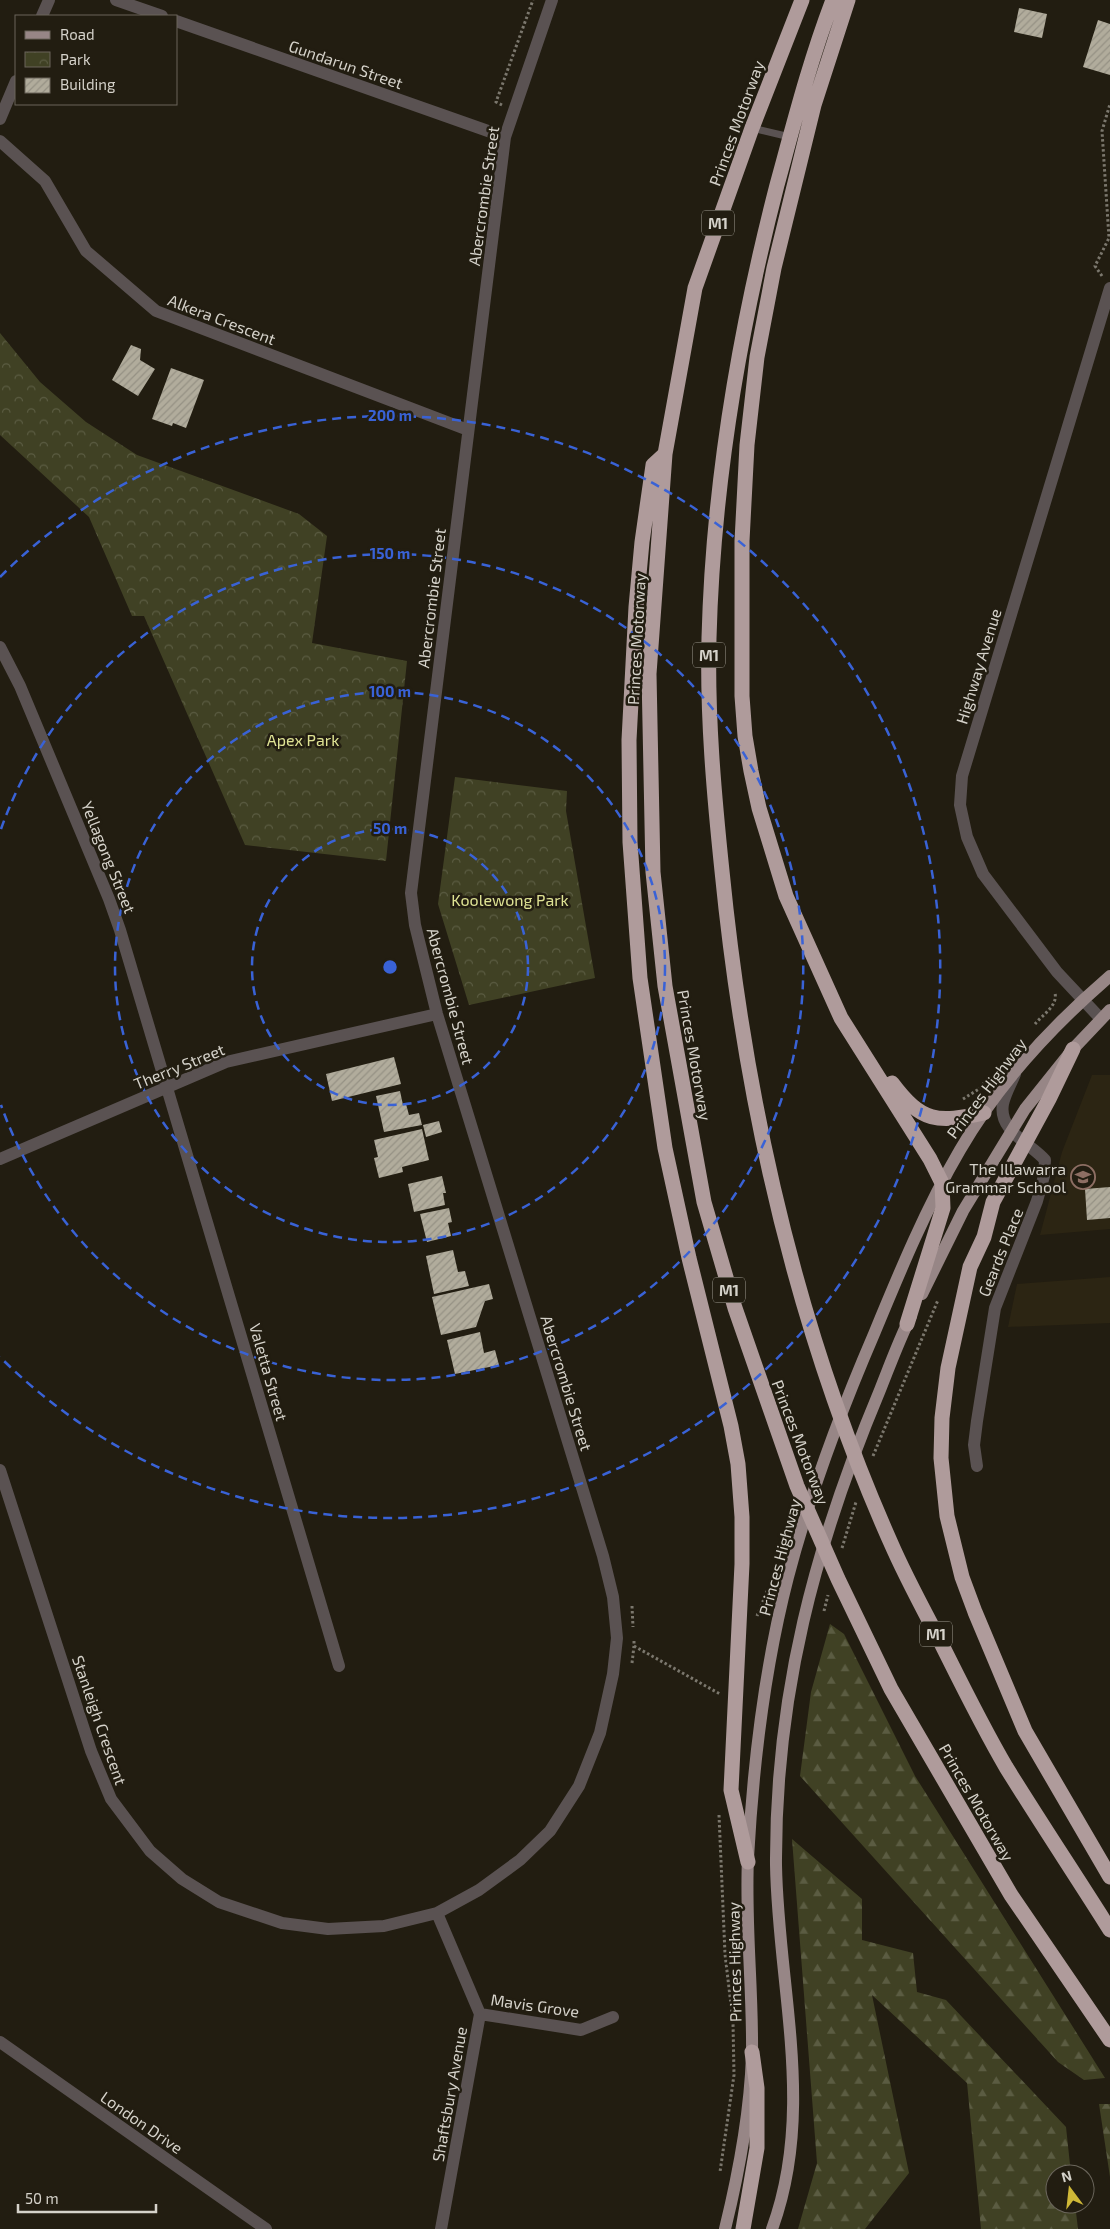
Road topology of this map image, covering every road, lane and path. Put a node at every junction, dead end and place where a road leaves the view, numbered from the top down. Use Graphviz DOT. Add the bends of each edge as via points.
graph roads {
  1 [pos="49,0"];
  2 [pos="116,0"];
  3 [pos="533,0"];
  4 [pos="552,0"];
  5 [pos="802,0"];
  6 [pos="833,0"];
  7 [pos="848,0"];
  8 [pos="42,15"];
  9 [pos="159,15"];
  10 [pos="178,22"];
  11 [pos="15,83"];
  12 [pos="1110,104"];
  13 [pos="514,111"];
  14 [pos="0,119"];
  15 [pos="752,128"];
  16 [pos="505,137"];
  17 [pos="790,137"];
  18 [pos="0,141"];
  19 [pos="1095,266"];
  20 [pos="1110,288"];
  21 [pos="468,430"];
  22 [pos="665,454"];
  23 [pos="0,647"];
  24 [pos="813,956"];
  25 [pos="1110,976"];
  26 [pos="1082,1000"];
  27 [pos="436,1014"];
  28 [pos="1106,1014"];
  29 [pos="1073,1049"];
  30 [pos="1017,1071"];
  31 [pos="168,1087"];
  32 [pos="984,1114"];
  33 [pos="1011,1130"];
  34 [pos="1025,1142"];
  35 [pos="0,1158"];
  36 [pos="942,1183"];
  37 [pos="941,1293"];
  38 [pos="907,1324"];
  39 [pos="869,1465"];
  40 [pos="977,1466"];
  41 [pos="0,1470"];
  42 [pos="581,1485"];
  43 [pos="858,1493"];
  44 [pos="842,1550"];
  45 [pos="831,1588"];
  46 [pos="632,1606"];
  47 [pos="822,1616"];
  48 [pos="633,1630"];
  49 [pos="634,1638"];
  50 [pos="634,1646"];
  51 [pos="632,1663"];
  52 [pos="339,1666"];
  53 [pos="723,1695"];
  54 [pos="719,1811"];
  55 [pos="748,1862"];
  56 [pos="1110,1877"];
  57 [pos="437,1913"];
  58 [pos="1110,1930"];
  59 [pos="480,2014"];
  60 [pos="612,2017"];
  61 [pos="1110,2040"];
  62 [pos="0,2042"];
  63 [pos="752,2052"];
  64 [pos="718,2181"];
  65 [pos="266,2229"];
  66 [pos="440,2229"];
  67 [pos="725,2229"];
  68 [pos="743,2229"];
  69 [pos="772,2229"];
  1 -- 8 [label="street"];
  2 -- 9 [label="street"];
  3 -- 13 [label="path" via="496,102"];
  4 -- 13 [label="street, Abercrombie Street"];
  5 -- 15 [label="highway, Princes Motorway / M1"];
  6 -- 17 [label="highway, M1" via="815,47"];
  7 -- 24 [label="highway" via="814,105 756,357 742,541 742,696 748,754 759,808 786,896"];
  10 -- 16 [label="street, Gundarun Street"];
  11 -- 14 [label="street"];
  12 -- 19 [label="path" via="1102,131 1109,238"];
  13 -- 16 [label="street, Abercrombie Street"];
  15 -- 17 [label="lane"];
  15 -- 22 [label="highway, Princes Motorway / M1" via="695,288"];
  16 -- 21 [label="street, Abercrombie Street"];
  17 -- 58 [label="highway, M1" via="747,317 724,458 714,555 709,637 712,770 734,981 763,1139 806,1315 869,1490 895,1552 1004,1764"];
  18 -- 21 [label="street, Alkera Crescent" via="45,181 86,252 156,311"];
  20 -- 26 [label="street, Highway Avenue" via="962,776 960,806 966,836 983,874 1030,938"];
  21 -- 27 [label="street, Abercrombie Street" via="411,893"];
  22 -- 55 [label="highway" via="653,464 635,616 629,740 632,860 641,987 665,1148 738,1464 742,1564 731,1790"];
  22 -- 61 [label="highway, Princes Motorway / M1" via="649,674 653,872 664,986 704,1202 735,1308 797,1486 891,1689 1012,1895"];
  23 -- 31 [label="street, Yellagong Street" via="20,686 109,899"];
  24 -- 32 [label="highway" via="879,1065 903,1098 918,1112 935,1119"];
  24 -- 36 [label="highway" via="841,1018"];
  25 -- 26 [label="main road, Princes Highway"];
  26 -- 28 [label="street, Highway Avenue"];
  26 -- 30 [label="main road, Princes Highway" via="1050,1031"];
  27 -- 31 [label="street, Therry Street" via="226,1062"];
  27 -- 42 [label="street, Abercrombie Street"];
  28 -- 29 [label="main road"];
  29 -- 33 [label="main road"];
  29 -- 34 [label="highway"];
  30 -- 32 [label="main road, Princes Highway"];
  30 -- 33 [label="street, Geards Place" via="1003,1102 1002,1116"];
  31 -- 35 [label="street, Therry Street"];
  31 -- 52 [label="street, Valetta Street"];
  32 -- 36 [label="main road, Princes Highway"];
  33 -- 34 [label="street, Geards Place"];
  33 -- 38 [label="main road" via="963,1211"];
  34 -- 40 [label="street, Geards Place" via="1045,1160 1044,1176 1026,1232 995,1308 974,1445"];
  34 -- 56 [label="highway" via="993,1202 959,1310 942,1418 944,1491 962,1577 1025,1731"];
  36 -- 38 [label="highway" via="943,1208"];
  36 -- 55 [label="main road, Princes Highway" via="913,1240 829,1446 788,1575 763,1709"];
  37 -- 39 [label="path"];
  38 -- 69 [label="main road" via="843,1485 805,1609 792,1671 779,1787 777,1899 794,2092 793,2131"];
  41 -- 57 [label="street, Stanleigh Crescent" via="91,1751 111,1800 150,1851 182,1879 219,1902 282,1923 328,1929 384,1926"];
  42 -- 57 [label="street, Stanleigh Crescent" via="613,1597 617,1638 600,1734 579,1786 550,1831 520,1860 479,1890"];
  43 -- 44 [label="path"];
  45 -- 47 [label="path"];
  46 -- 48 [label="path"];
  49 -- 50 [label="path"];
  50 -- 51 [label="path"];
  50 -- 53 [label="path"];
  54 -- 64 [label="path" via="734,2075"];
  55 -- 63 [label="main road, Princes Highway"];
  57 -- 59 [label="street, Shaftsbury Avenue"];
  59 -- 60 [label="street, Mavis Grove" via="581,2030"];
  59 -- 66 [label="street, Shaftsbury Avenue"];
  62 -- 65 [label="street, London Drive"];
  63 -- 67 [label="main road, Princes Highway" via="743,2142"];
  63 -- 68 [label="highway" via="757,2088 757,2148"];
}
